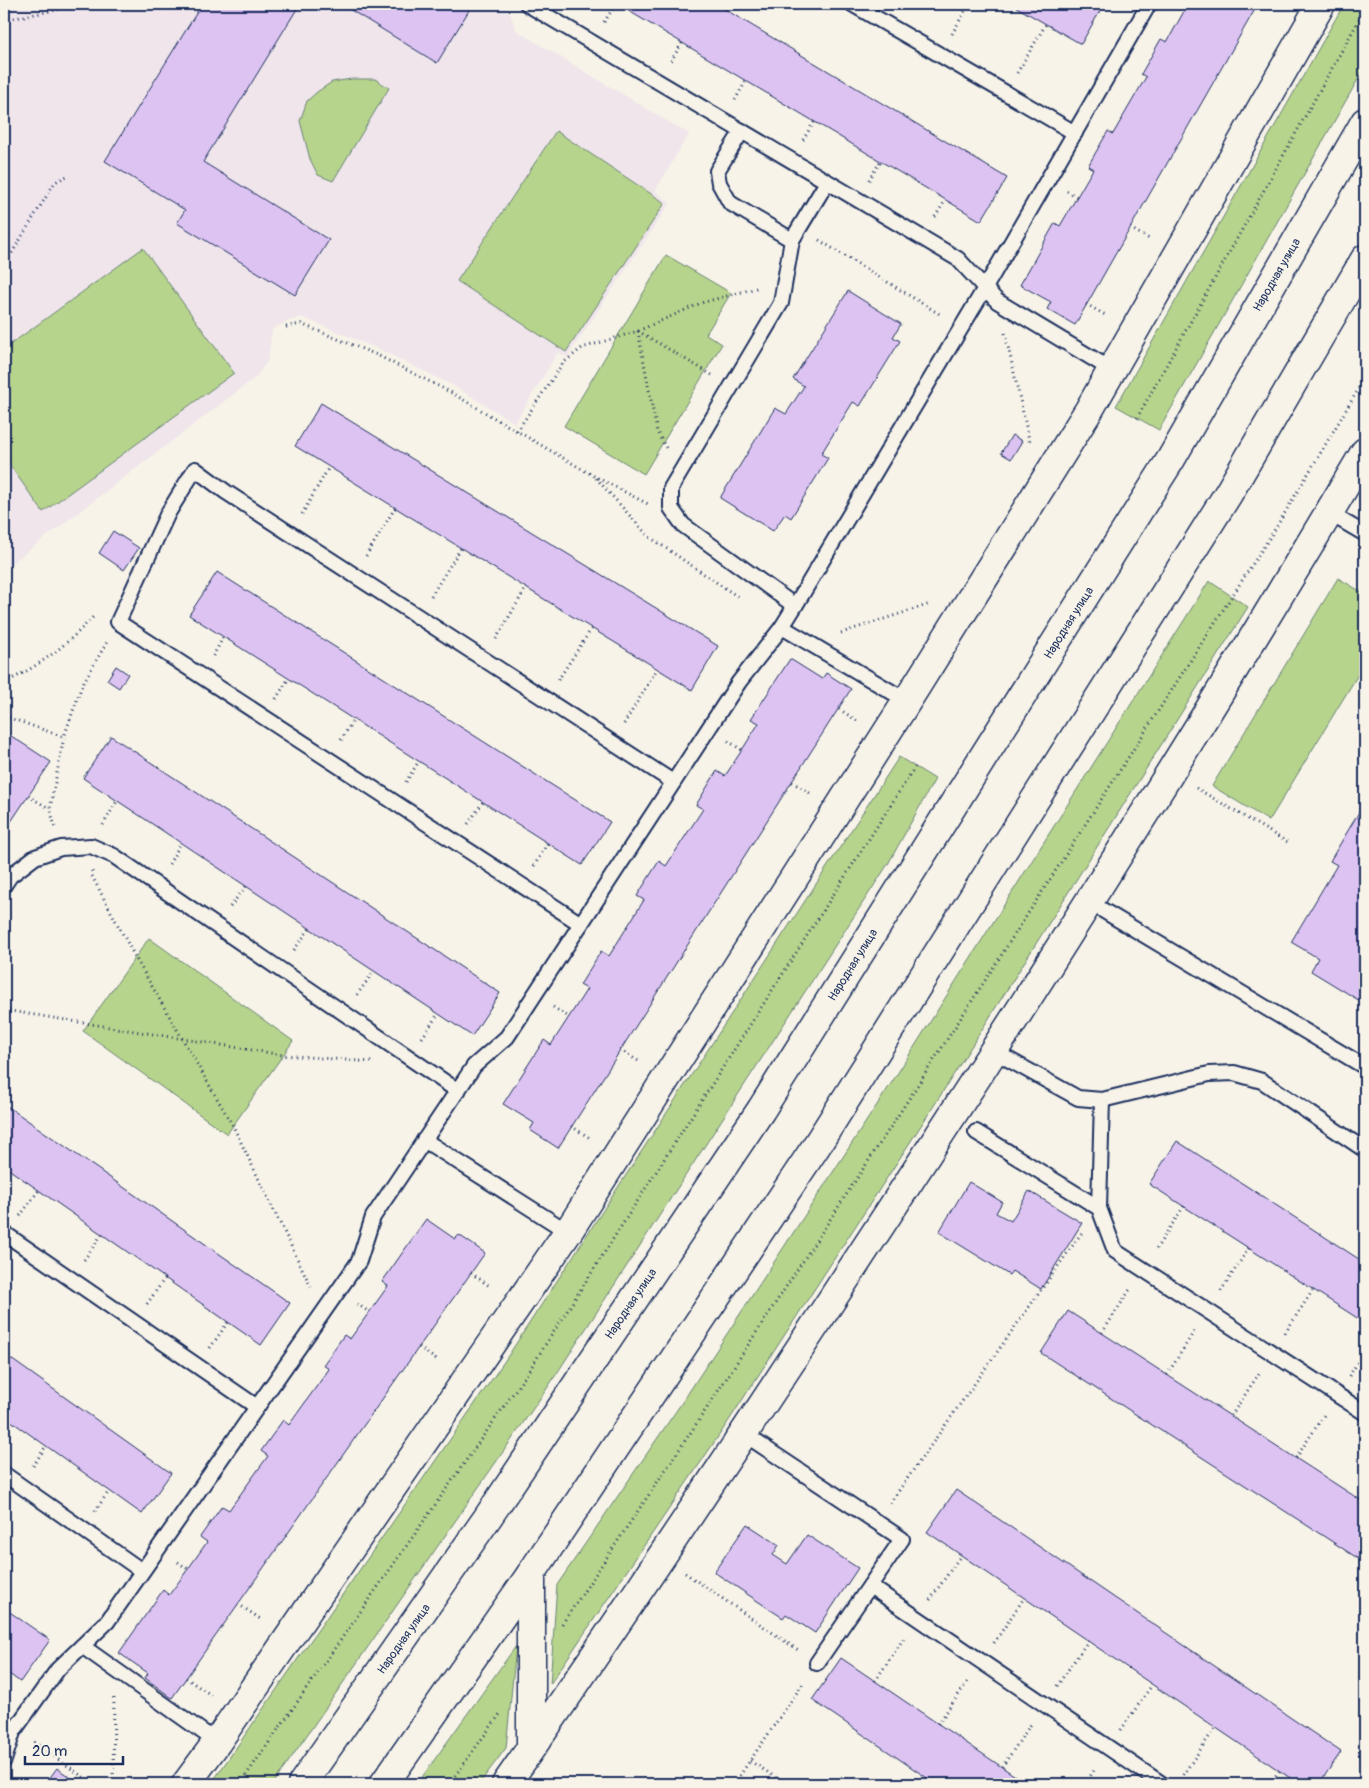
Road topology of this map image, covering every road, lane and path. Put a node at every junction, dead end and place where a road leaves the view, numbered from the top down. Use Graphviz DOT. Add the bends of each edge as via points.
graph roads {
  1 [pos="87,4"];
  2 [pos="527,4"];
  3 [pos="852,4"];
  4 [pos="969,4"];
  5 [pos="1149,4"];
  6 [pos="1321,4"];
  7 [pos="1365,9"];
  8 [pos="4,20"];
  9 [pos="1046,24"];
  10 [pos="939,55"];
  11 [pos="1006,93"];
  12 [pos="1365,122"];
  13 [pos="742,131"];
  14 [pos="1075,133"];
  15 [pos="69,175"];
  16 [pos="827,182"];
  17 [pos="1130,228"];
  18 [pos="796,234"];
  19 [pos="1152,240"];
  20 [pos="1365,259"];
  21 [pos="4,266"];
  22 [pos="785,280"];
  23 [pos="985,288"];
  24 [pos="997,301"];
  25 [pos="1086,304"];
  26 [pos="1108,317"];
  27 [pos="286,327"];
  28 [pos="961,328"];
  29 [pos="638,331"];
  30 [pos="1112,370"];
  31 [pos="1365,378"];
  32 [pos="732,386"];
  33 [pos="1137,418"];
  34 [pos="517,431"];
  35 [pos="1031,446"];
  36 [pos="1365,452"];
  37 [pos="330,467"];
  38 [pos="680,472"];
  39 [pos="395,508"];
  40 [pos="671,508"];
  41 [pos="1329,513"];
  42 [pos="290,533"];
  43 [pos="1365,534"];
  44 [pos="461,548"];
  45 [pos="355,575"];
  46 [pos="526,588"];
  47 [pos="935,602"];
  48 [pos="795,606"];
  49 [pos="98,613"];
  50 [pos="419,616"];
  51 [pos="118,622"];
  52 [pos="782,627"];
  53 [pos="592,628"];
  54 [pos="810,644"];
  55 [pos="484,659"];
  56 [pos="658,668"];
  57 [pos="4,683"];
  58 [pos="546,700"];
  59 [pos="907,701"];
  60 [pos="839,709"];
  61 [pos="4,716"];
  62 [pos="861,723"];
  63 [pos="64,737"];
  64 [pos="612,743"];
  65 [pos="914,767"];
  66 [pos="673,782"];
  67 [pos="792,782"];
  68 [pos="1196,787"];
  69 [pos="814,795"];
  70 [pos="28,796"];
  71 [pos="50,808"];
  72 [pos="1287,842"];
  73 [pos="92,846"];
  74 [pos="61,848"];
  75 [pos="4,885"];
  76 [pos="1089,902"];
  77 [pos="581,924"];
  78 [pos="4,1010"];
  79 [pos="438,1014"];
  80 [pos="183,1039"];
  81 [pos="620,1050"];
  82 [pos="994,1052"];
  83 [pos="409,1057"];
  84 [pos="640,1062"];
  85 [pos="1365,1067"];
  86 [pos="458,1091"];
  87 [pos="1102,1100"];
  88 [pos="572,1126"];
  89 [pos="976,1132"];
  90 [pos="590,1138"];
  91 [pos="424,1140"];
  92 [pos="1365,1150"];
  93 [pos="39,1190"];
  94 [pos="1099,1208"];
  95 [pos="568,1232"];
  96 [pos="5,1234"];
  97 [pos="102,1234"];
  98 [pos="471,1273"];
  99 [pos="165,1278"];
  100 [pos="71,1279"];
  101 [pos="491,1287"];
  102 [pos="323,1312"];
  103 [pos="134,1322"];
  104 [pos="228,1322"];
  105 [pos="419,1347"];
  106 [pos="439,1362"];
  107 [pos="198,1366"];
  108 [pos="257,1407"];
  109 [pos="1365,1413"];
  110 [pos="744,1434"];
  111 [pos="4,1474"];
  112 [pos="1365,1493"];
  113 [pos="1360,1500"];
  114 [pos="876,1521"];
  115 [pos="142,1571"];
  116 [pos="684,1572"];
  117 [pos="531,1574"];
  118 [pos="870,1586"];
  119 [pos="238,1604"];
  120 [pos="262,1620"];
  121 [pos="558,1630"];
  122 [pos="82,1646"];
  123 [pos="817,1663"];
  124 [pos="115,1670"];
  125 [pos="186,1678"];
  126 [pos="211,1695"];
  127 [pos="504,1708"];
  128 [pos="1215,1728"];
  129 [pos="8,1729"];
  130 [pos="217,1742"];
  131 [pos="531,1747"];
  132 [pos="4,1760"];
  133 [pos="750,1761"];
  134 [pos="1279,1771"];
  135 [pos="1182,1776"];
  136 [pos="1365,1781"];
  137 [pos="93,1784"];
  138 [pos="113,1784"];
  139 [pos="186,1784"];
  140 [pos="240,1784"];
  141 [pos="302,1784"];
  142 [pos="384,1784"];
  143 [pos="449,1784"];
  144 [pos="506,1784"];
  145 [pos="734,1784"];
  146 [pos="786,1784"];
  147 [pos="1162,1784"];
  148 [pos="1270,1784"];
  149 [pos="1363,1784"];
  1 -- 8 [label="path"];
  2 -- 13 [label="lane"];
  3 -- 10 [label="lane"];
  4 -- 10 [label="path"];
  5 -- 14 [label="lane"];
  6 -- 30 [label="street"];
  7 -- 33 [label="path"];
  9 -- 11 [label="path"];
  10 -- 11 [label="lane"];
  11 -- 14 [label="lane"];
  12 -- 141 [label="street, Народная улица" via="1171,459 761,1110 488,1517"];
  13 -- 16 [label="lane"];
  13 -- 18 [label="lane" via="717,171 719,184 730,203"];
  14 -- 23 [label="lane"];
  15 -- 21 [label="path" via="55,182"];
  16 -- 18 [label="lane"];
  16 -- 23 [label="lane" via="958,259"];
  17 -- 19 [label="path"];
  18 -- 22 [label="lane"];
  18 -- 28 [label="path"];
  20 -- 117 [label="street" via="1228,494 815,1148"];
  22 -- 29 [label="path" via="701,304"];
  22 -- 32 [label="lane" via="781,303"];
  23 -- 24 [label="lane"];
  23 -- 28 [label="lane"];
  24 -- 30 [label="lane"];
  24 -- 35 [label="path"];
  25 -- 26 [label="path"];
  27 -- 34 [label="path" via="301,324 377,355"];
  28 -- 48 [label="lane"];
  29 -- 32 [label="path"];
  29 -- 34 [label="path" via="582,348 563,363"];
  29 -- 38 [label="path" via="657,432"];
  30 -- 59 [label="street"];
  31 -- 121 [label="path" via="1272,535 941,1050"];
  32 -- 38 [label="lane"];
  34 -- 40 [label="path" via="647,504"];
  36 -- 41 [label="street"];
  37 -- 42 [label="path"];
  38 -- 40 [label="lane" via="671,488"];
  39 -- 45 [label="path"];
  40 -- 48 [label="lane" via="683,525"];
  41 -- 43 [label="lane"];
  41 -- 76 [label="street"];
  42 -- 45 [label="lane"];
  42 -- 51 [label="lane" via="195,469 168,513"];
  44 -- 50 [label="path"];
  45 -- 50 [label="lane"];
  46 -- 55 [label="path"];
  47 -- 54 [label="path"];
  48 -- 52 [label="lane"];
  49 -- 57 [label="path" via="41,663"];
  50 -- 55 [label="lane"];
  51 -- 63 [label="path" via="82,684"];
  51 -- 77 [label="lane"];
  52 -- 54 [label="lane"];
  52 -- 66 [label="lane" via="739,682"];
  53 -- 58 [label="path"];
  54 -- 59 [label="lane"];
  55 -- 58 [label="lane"];
  56 -- 64 [label="path"];
  58 -- 64 [label="lane"];
  59 -- 95 [label="street"];
  60 -- 62 [label="path"];
  61 -- 63 [label="path"];
  63 -- 71 [label="path"];
  64 -- 66 [label="lane"];
  65 -- 140 [label="path" via="528,1372"];
  66 -- 77 [label="lane"];
  67 -- 69 [label="path"];
  68 -- 72 [label="path"];
  70 -- 71 [label="path"];
  71 -- 74 [label="path"];
  73 -- 74 [label="lane"];
  73 -- 80 [label="path" via="92,876"];
  73 -- 83 [label="lane" via="114,856"];
  74 -- 75 [label="lane" via="35,857 10,876"];
  76 -- 82 [label="street"];
  76 -- 85 [label="lane"];
  77 -- 86 [label="lane" via="507,1037 474,1066"];
  78 -- 80 [label="path"];
  79 -- 83 [label="path"];
  80 -- 83 [label="path" via="283,1055 392,1064"];
  80 -- 102 [label="path" via="233,1126"];
  81 -- 84 [label="path"];
  82 -- 87 [label="lane" via="1078,1098"];
  82 -- 110 [label="street"];
  83 -- 86 [label="lane"];
  86 -- 91 [label="lane"];
  87 -- 92 [label="lane" via="1209,1074 1234,1073 1262,1080"];
  87 -- 94 [label="lane"];
  88 -- 90 [label="path"];
  89 -- 94 [label="lane"];
  91 -- 95 [label="lane"];
  91 -- 102 [label="lane" via="373,1217 359,1261"];
  93 -- 96 [label="path"];
  94 -- 109 [label="lane" via="1115,1251"];
  94 -- 114 [label="path"];
  95 -- 130 [label="street"];
  96 -- 100 [label="lane"];
  97 -- 100 [label="path"];
  98 -- 101 [label="path"];
  99 -- 103 [label="path"];
  100 -- 103 [label="lane"];
  102 -- 108 [label="lane"];
  103 -- 107 [label="lane"];
  104 -- 107 [label="path"];
  105 -- 106 [label="path"];
  107 -- 108 [label="lane"];
  108 -- 115 [label="lane"];
  110 -- 114 [label="lane"];
  110 -- 131 [label="street"];
  111 -- 115 [label="lane"];
  112 -- 113 [label="path"];
  114 -- 118 [label="lane" via="902,1538"];
  115 -- 122 [label="lane" via="107,1622"];
  116 -- 123 [label="path"];
  117 -- 131 [label="street"];
  117 -- 142 [label="street"];
  118 -- 123 [label="lane"];
  118 -- 147 [label="lane"];
  119 -- 120 [label="path"];
  122 -- 124 [label="lane"];
  122 -- 129 [label="lane" via="58,1669"];
  123 -- 133 [label="path"];
  124 -- 130 [label="lane"];
  124 -- 138 [label="path"];
  125 -- 126 [label="path"];
  127 -- 143 [label="path"];
  128 -- 135 [label="path"];
  129 -- 132 [label="lane"];
  129 -- 137 [label="path" via="40,1745"];
  130 -- 139 [label="street"];
  131 -- 144 [label="street"];
  133 -- 145 [label="path"];
  133 -- 146 [label="path"];
  134 -- 148 [label="path"];
  136 -- 149 [label="path"];
}
